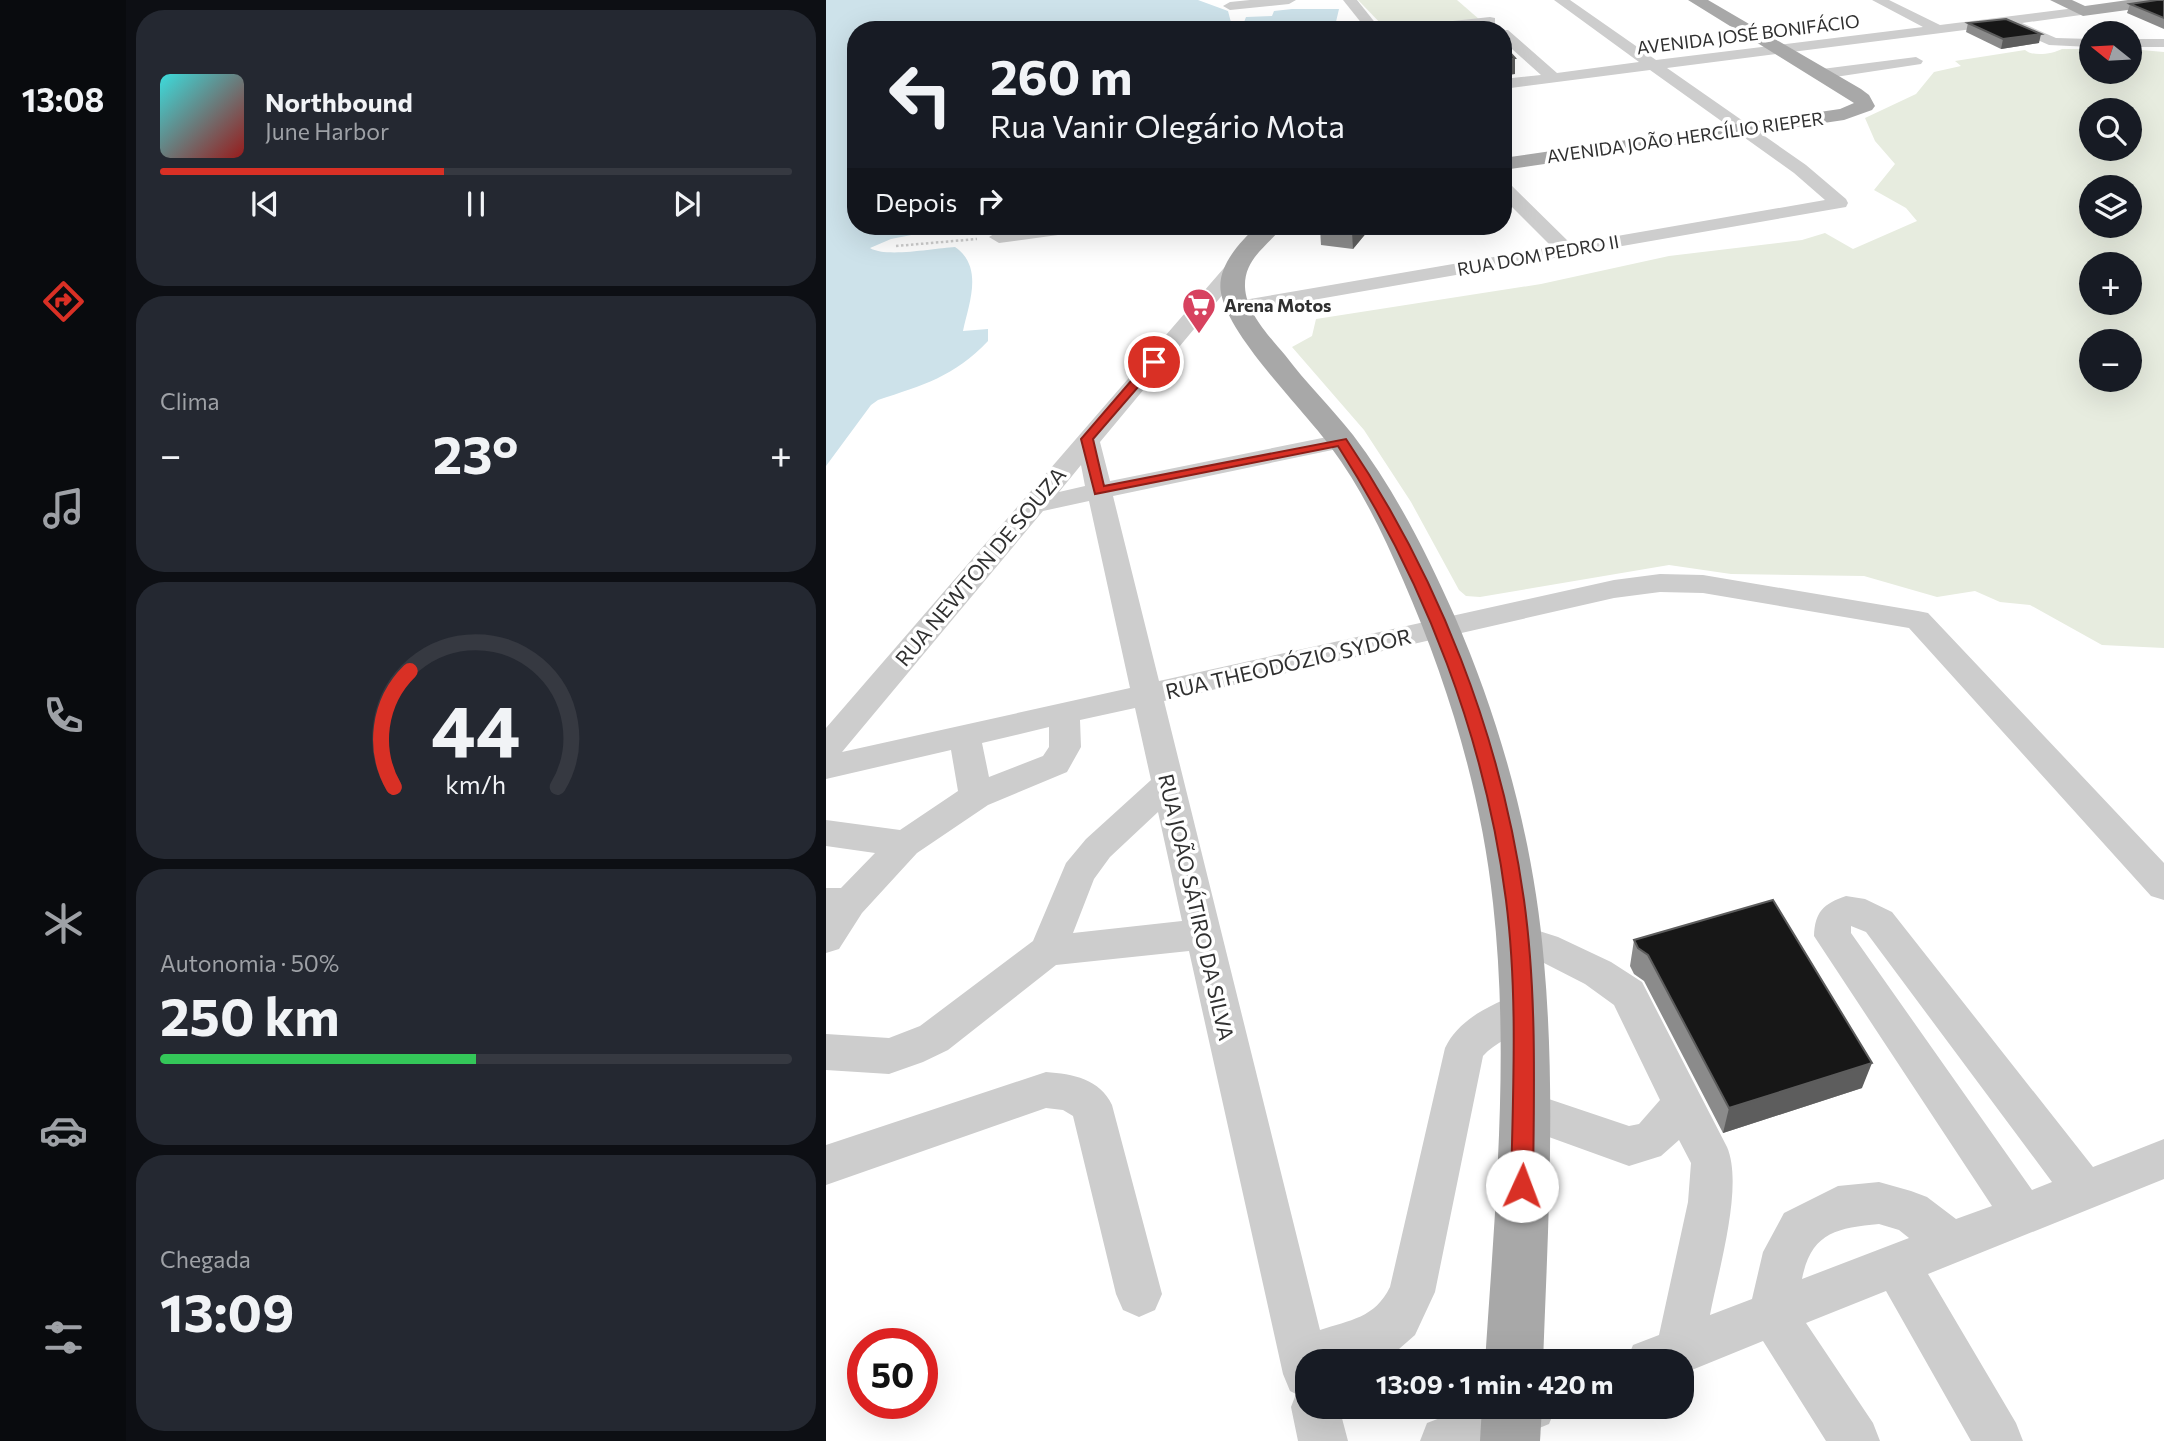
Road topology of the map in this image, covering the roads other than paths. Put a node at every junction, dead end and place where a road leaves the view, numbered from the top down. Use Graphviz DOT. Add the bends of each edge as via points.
graph roads {
  1 [pos="1289,0"];
  2 [pos="1350,0"];
  3 [pos="1561,0"];
  4 [pos="1696,0"];
  5 [pos="1879,0"];
  6 [pos="2057,0"];
  7 [pos="2164,1"];
  8 [pos="1230,6"];
  9 [pos="1474,7"];
  10 [pos="2083,11"];
  11 [pos="1367,21"];
  12 [pos="1490,21"];
  13 [pos="2005,21"];
  14 [pos="1938,29"];
  15 [pos="1512,40"];
  16 [pos="2079,43"];
  17 [pos="2142,43"];
  18 [pos="2164,43"];
  19 [pos="1780,49"];
  20 [pos="1916,61"];
  21 [pos="1653,65"];
  22 [pos="1822,74"];
  23 [pos="1554,78"];
  24 [pos="1512,83"];
  25 [pos="1742,129"];
  26 [pos="1512,163"];
  27 [pos="1512,196"];
  28 [pos="1014,235"];
  29 [pos="1261,235"];
  30 [pos="999,237"];
  31 [pos="1566,250"];
  32 [pos="1237,265"];
  33 [pos="1238,307"];
  34 [pos="1087,439"];
  35 [pos="1342,441"];
  36 [pos="1099,491"];
  37 [pos="1032,505"];
  38 [pos="1442,628"];
  39 [pos="1147,694"];
  40 [pos="1064,713"];
  41 [pos="965,736"];
  42 [pos="826,749"];
  43 [pos="826,767"];
  44 [pos="1168,783"];
  45 [pos="976,796"];
  46 [pos="826,833"];
  47 [pos="905,844"];
  48 [pos="2164,886"];
  49 [pos="837,903"];
  50 [pos="1203,933"];
  51 [pos="826,938"];
  52 [pos="1520,947"];
  53 [pos="1047,951"];
  54 [pos="1524,1009"];
  55 [pos="826,1052"];
  56 [pos="1682,1103"];
  57 [pos="1525,1110"];
  58 [pos="2164,1159"];
  59 [pos="826,1165"];
  60 [pos="2084,1190"];
  61 [pos="2023,1214"];
  62 [pos="1951,1242"];
  63 [pos="1896,1264"];
  64 [pos="1139,1294"];
  65 [pos="1772,1313"];
  66 [pos="1302,1349"];
  67 [pos="1345,1349"];
  68 [pos="1518,1349"];
  69 [pos="1667,1349"];
  70 [pos="1682,1349"];
  71 [pos="1318,1419"];
  72 [pos="1490,1419"];
  73 [pos="1323,1441"];
  74 [pos="1445,1441"];
  75 [pos="1854,1441"];
  76 [pos="1998,1441"];
  1 -- 8 [label="street"];
  2 -- 11 [label="street"];
  3 -- 21 [label="street"];
  4 -- 19 [label="main road"];
  5 -- 14 [label="street"];
  6 -- 10 [label="main road"];
  7 -- 10 [label="main road, AVENIDA JOSÉ BONIFÁCIO"];
  9 -- 12 [label="street"];
  10 -- 13 [label="street, AVENIDA JOSÉ BONIFÁCIO"];
  13 -- 14 [label="street, AVENIDA JOSÉ BONIFÁCIO"];
  13 -- 16 [label="street" via="2054,43"];
  14 -- 19 [label="street, AVENIDA JOSÉ BONIFÁCIO"];
  15 -- 23 [label="street"];
  17 -- 18 [label="street"];
  19 -- 21 [label="street, AVENIDA JOSÉ BONIFÁCIO"];
  19 -- 22 [label="main road"];
  20 -- 22 [label="street"];
  21 -- 23 [label="street, AVENIDA JOSÉ BONIFÁCIO"];
  21 -- 25 [label="street"];
  22 -- 25 [label="main road, AVENIDA JOÃO HERCÍLIO RIEPER" via="1862,99 1865,106 1844,114"];
  23 -- 24 [label="street, AVENIDA JOSÉ BONIFÁCIO"];
  25 -- 26 [label="main road, AVENIDA JOÃO HERCÍLIO RIEPER"];
  25 -- 31 [label="street, RUA DOM PEDRO II" via="1839,202"];
  27 -- 31 [label="street"];
  28 -- 30 [label="street"];
  29 -- 32 [label="main road, RUA NEWTON DE SOUZA"];
  31 -- 33 [label="street, RUA DOM PEDRO II"];
  32 -- 33 [label="main road" via="1233,294"];
  32 -- 34 [label="street, RUA NEWTON DE SOUZA"];
  33 -- 35 [label="main road"];
  34 -- 36 [label="street, RUA JOÃO SÁTIRO DA SILVA"];
  34 -- 37 [label="street, RUA NEWTON DE SOUZA"];
  35 -- 36 [label="street"];
  35 -- 38 [label="main road" via="1399,536"];
  36 -- 37 [label="street"];
  36 -- 39 [label="street, RUA JOÃO SÁTIRO DA SILVA"];
  37 -- 42 [label="street, RUA NEWTON DE SOUZA"];
  38 -- 39 [label="street, RUA THEODÓZIO SYDOR"];
  38 -- 48 [label="street, RUA THEODÓZIO SYDOR" via="1614,589 1681,583 1918,620"];
  38 -- 52 [label="main road" via="1490,775"];
  39 -- 40 [label="street, RUA THEODÓZIO SYDOR"];
  39 -- 44 [label="street, RUA JOÃO SÁTIRO DA SILVA"];
  40 -- 41 [label="street, RUA THEODÓZIO SYDOR"];
  40 -- 45 [label="street" via="1063,758"];
  41 -- 43 [label="street, RUA THEODÓZIO SYDOR"];
  41 -- 45 [label="street"];
  44 -- 50 [label="street, RUA JOÃO SÁTIRO DA SILVA"];
  44 -- 53 [label="street" via="1098,848 1079,873"];
  45 -- 47 [label="street"];
  46 -- 47 [label="street"];
  47 -- 49 [label="street"];
  49 -- 51 [label="street"];
  50 -- 53 [label="street"];
  50 -- 66 [label="street, RUA JOÃO SÁTIRO DA SILVA"];
  52 -- 54 [label="main road"];
  52 -- 56 [label="street" via="1537,945 1618,983 1628,993"];
  53 -- 55 [label="street" via="934,1038 909,1050 889,1056"];
  54 -- 57 [label="main road"];
  54 -- 67 [label="street" via="1478,1034 1465,1048 1412,1292 1399,1319"];
  56 -- 57 [label="street" via="1653,1141 1642,1147"];
  56 -- 69 [label="street" via="1712,1161 1713,1177 1710,1202"];
  57 -- 68 [label="main road"];
  58 -- 60 [label="street"];
  59 -- 64 [label="street" via="1046,1090 1070,1092 1091,1105"];
  60 -- 61 [label="street"];
  60 -- 61 [label="street" via="1879,922 1846,911 1833,919 1832,936"];
  61 -- 62 [label="street"];
  62 -- 63 [label="street"];
  62 -- 65 [label="street" via="1911,1212 1879,1203 1838,1207 1800,1228 1785,1252"];
  63 -- 65 [label="street"];
  63 -- 76 [label="street"];
  65 -- 70 [label="street"];
  65 -- 75 [label="street"];
  71 -- 73 [label="street"];
  72 -- 74 [label="street"];
}
